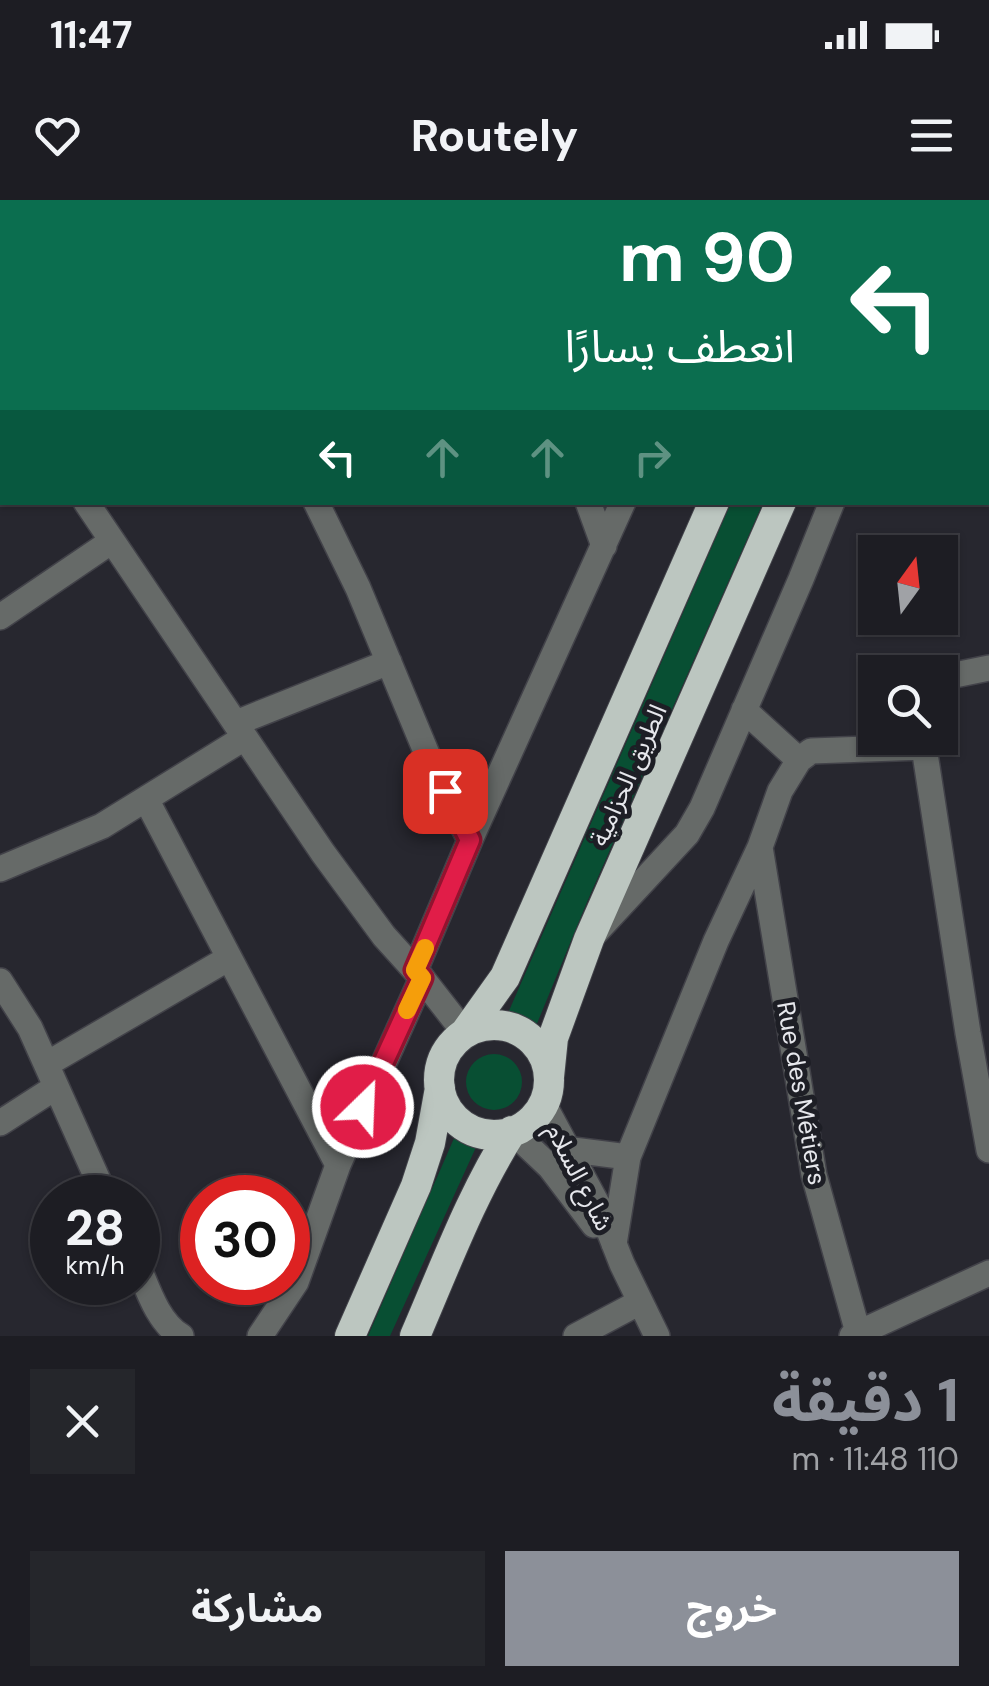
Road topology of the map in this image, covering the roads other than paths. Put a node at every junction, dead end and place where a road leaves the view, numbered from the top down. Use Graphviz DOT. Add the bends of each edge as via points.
graph roads {
  1 [pos="88,505"];
  2 [pos="317,505"];
  3 [pos="589,505"];
  4 [pos="622,505"];
  5 [pos="713,505"];
  6 [pos="780,505"];
  7 [pos="831,505"];
  8 [pos="112,540"];
  9 [pos="604,546"];
  10 [pos="0,617"];
  11 [pos="389,662"];
  12 [pos="989,668"];
  13 [pos="958,674"];
  14 [pos="744,710"];
  15 [pos="240,730"];
  16 [pos="858,748"];
  17 [pos="925,755"];
  18 [pos="799,760"];
  19 [pos="146,799"];
  20 [pos="470,840"];
  21 [pos="760,847"];
  22 [pos="0,869"];
  23 [pos="590,939"];
  24 [pos="229,958"];
  25 [pos="419,974"];
  26 [pos="0,981"];
  27 [pos="465,1034"];
  28 [pos="52,1075"];
  29 [pos="548,1084"];
  30 [pos="440,1088"];
  31 [pos="0,1122"];
  32 [pos="512,1131"];
  33 [pos="566,1149"];
  34 [pos="989,1150"];
  35 [pos="628,1158"];
  36 [pos="338,1165"];
  37 [pos="96,1175"];
  38 [pos="618,1254"];
  39 [pos="989,1273"];
  40 [pos="640,1302"];
  41 [pos="156,1305"];
  42 [pos="856,1335"];
  43 [pos="181,1336"];
  44 [pos="260,1336"];
  45 [pos="350,1336"];
  46 [pos="416,1336"];
  47 [pos="576,1336"];
  48 [pos="657,1336"];
  1 -- 8 [label="street"];
  2 -- 11 [label="street"];
  3 -- 9 [label="street"];
  4 -- 9 [label="street"];
  5 -- 27 [label="highway, الطريق الحزامية" via="506,977"];
  6 -- 23 [label="highway, الطريق الحزامية"];
  7 -- 14 [label="street"];
  8 -- 10 [label="street"];
  8 -- 15 [label="street"];
  9 -- 20 [label="street"];
  11 -- 15 [label="street"];
  11 -- 20 [label="street"];
  12 -- 13 [label="street"];
  14 -- 18 [label="street"];
  14 -- 23 [label="street" via="687,834"];
  15 -- 19 [label="street"];
  15 -- 25 [label="street" via="323,853"];
  16 -- 18 [label="street" via="811,752"];
  17 -- 34 [label="street"];
  18 -- 21 [label="street"];
  19 -- 22 [label="street" via="102,826"];
  19 -- 24 [label="street"];
  20 -- 25 [label="street"];
  21 -- 35 [label="street"];
  21 -- 42 [label="street, Rue des Métiers" via="814,1174"];
  23 -- 29 [label="highway, الطريق الحزامية" via="553,1038"];
  24 -- 28 [label="street"];
  24 -- 36 [label="street"];
  25 -- 27 [label="street"];
  25 -- 36 [label="street"];
  26 -- 28 [label="street"];
  27 -- 29 [label="highway" via="484,1025 520,1032 545,1059"];
  27 -- 30 [label="highway, الطريق الحزامية" via="444,1055"];
  28 -- 31 [label="street"];
  28 -- 37 [label="street"];
  29 -- 32 [label="highway" via="536,1116"];
  29 -- 33 [label="street, شارع السلام" via="544,1106"];
  30 -- 32 [label="highway" via="444,1104 470,1129"];
  30 -- 45 [label="highway, الطريق الحزامية" via="416,1186"];
  32 -- 38 [label="street, شارع السلام" via="550,1167"];
  32 -- 46 [label="highway" via="471,1205"];
  33 -- 35 [label="street"];
  33 -- 38 [label="street, شارع السلام"];
  35 -- 38 [label="street"];
  36 -- 44 [label="street" via="296,1282"];
  38 -- 40 [label="street, شارع السلام"];
  39 -- 42 [label="street"];
  40 -- 47 [label="street"];
  40 -- 48 [label="street, شارع السلام"];
  41 -- 43 [label="street"];
}
